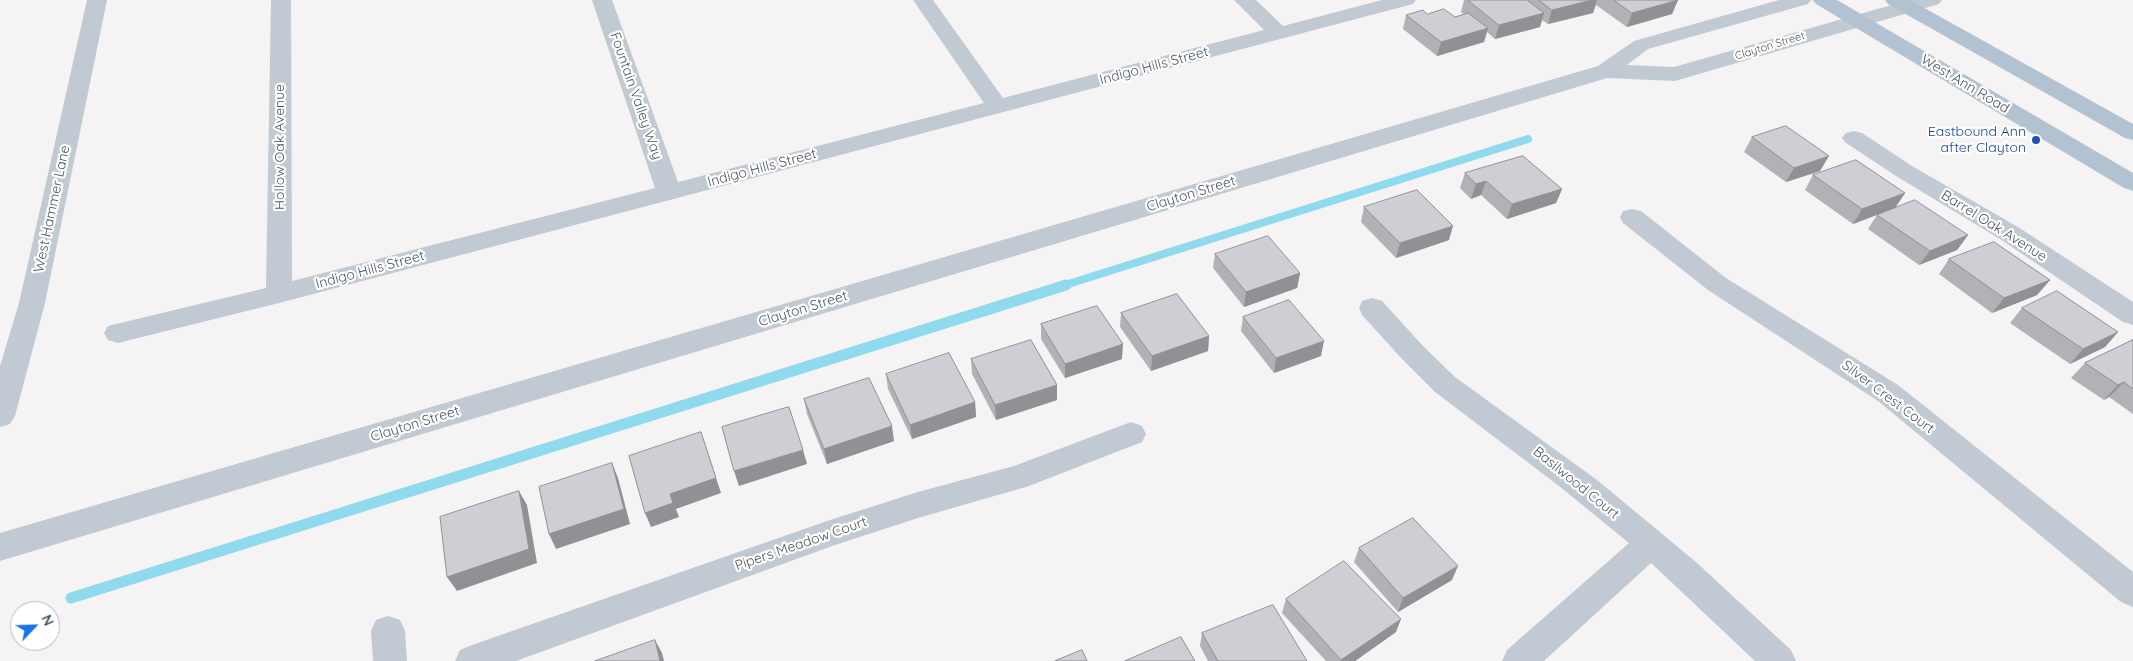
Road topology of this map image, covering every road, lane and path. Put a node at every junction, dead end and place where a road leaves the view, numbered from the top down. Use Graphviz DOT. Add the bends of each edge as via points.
graph roads {
  1 [pos="97,0"];
  2 [pos="281,0"];
  3 [pos="602,0"];
  4 [pos="923,0"];
  5 [pos="1244,0"];
  6 [pos="1406,0"];
  7 [pos="1801,0"];
  8 [pos="1823,0"];
  9 [pos="1932,0"];
  10 [pos="1902,4"];
  11 [pos="1857,20"];
  12 [pos="1279,33"];
  13 [pos="1606,71"];
  14 [pos="998,106"];
  15 [pos="2133,133"];
  16 [pos="1854,138"];
  17 [pos="2133,183"];
  18 [pos="669,192"];
  19 [pos="1632,217"];
  20 [pos="279,294"];
  21 [pos="1372,308"];
  22 [pos="2133,315"];
  23 [pos="118,332"];
  24 [pos="0,416"];
  25 [pos="1131,434"];
  26 [pos="1650,544"];
  27 [pos="0,547"];
  28 [pos="2133,592"];
  29 [pos="472,661"];
  30 [pos="1519,661"];
  31 [pos="1779,661"];
  1 -- 24 [label="street, West Hammer Lane" via="32,303"];
  2 -- 20 [label="street, Hollow Oak Avenue"];
  3 -- 18 [label="street, Fountain Valley Way"];
  4 -- 14 [label="street"];
  5 -- 12 [label="street"];
  6 -- 12 [label="street, Indigo Hills Street"];
  7 -- 13 [label="street, Clayton Street" via="1642,45"];
  8 -- 11 [label="main road, West Ann Road"];
  9 -- 10 [label="street, Clayton Street"];
  10 -- 11 [label="street, Clayton Street"];
  10 -- 15 [label="main road"];
  11 -- 13 [label="street, Clayton Street" via="1675,74"];
  11 -- 17 [label="main road, West Ann Road"];
  12 -- 14 [label="street, Indigo Hills Street"];
  13 -- 27 [label="street, Clayton Street"];
  14 -- 18 [label="street, Indigo Hills Street"];
  16 -- 22 [label="street, Barrel Oak Avenue" via="2009,233"];
  18 -- 20 [label="street, Indigo Hills Street"];
  19 -- 28 [label="street, Silver Crest Court" via="1718,285 1888,393"];
  20 -- 23 [label="street, Indigo Hills Street"];
  21 -- 26 [label="street, Basilwood Court" via="1415,357 1457,394 1533,448"];
  25 -- 29 [label="street, Pipers Meadow Court" via="1018,477 830,533"];
  26 -- 30 [label="street"];
  26 -- 31 [label="street, Basilwood Court" via="1722,605"];
}
